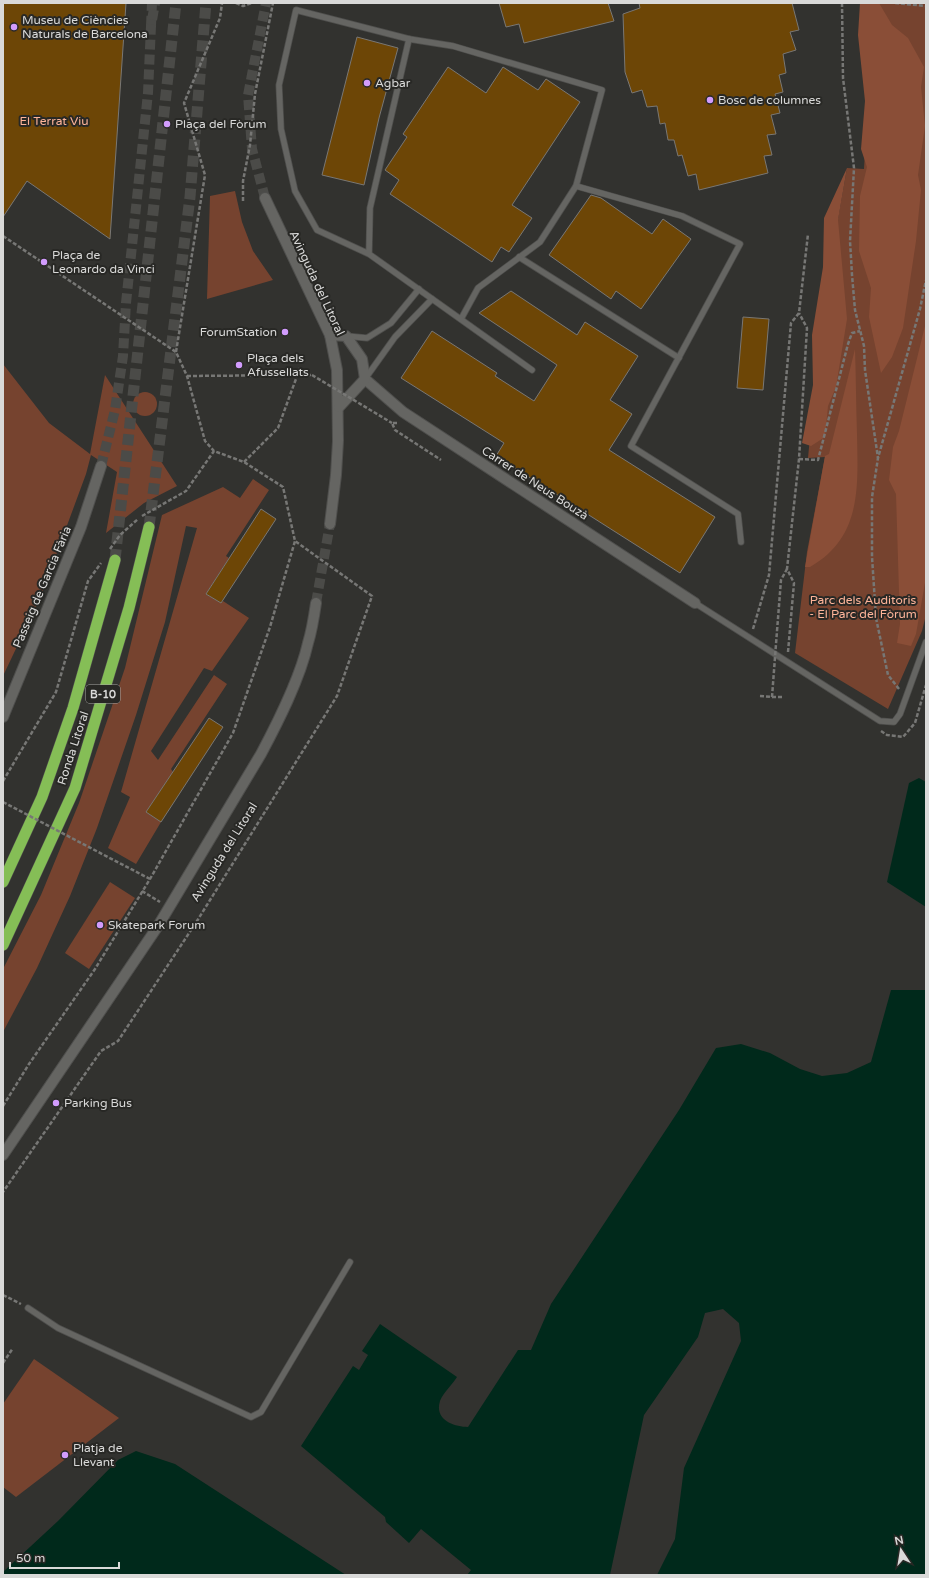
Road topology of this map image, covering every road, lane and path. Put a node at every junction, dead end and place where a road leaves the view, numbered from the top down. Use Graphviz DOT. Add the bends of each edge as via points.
graph roads {
  1 [pos="222,3"];
  2 [pos="236,3"];
  3 [pos="252,3"];
  4 [pos="273,3"];
  5 [pos="842,3"];
  6 [pos="895,3"];
  7 [pos="926,6"];
  8 [pos="409,39"];
  9 [pos="576,186"];
  10 [pos="265,198"];
  11 [pos="243,201"];
  12 [pos="808,234"];
  13 [pos="3,236"];
  14 [pos="369,254"];
  15 [pos="519,257"];
  16 [pos="926,280"];
  17 [pos="419,289"];
  18 [pos="432,299"];
  19 [pos="922,300"];
  20 [pos="926,301"];
  21 [pos="799,313"];
  22 [pos="461,319"];
  23 [pos="860,331"];
  24 [pos="330,335"];
  25 [pos="346,336"];
  26 [pos="176,352"];
  27 [pos="679,358"];
  28 [pos="300,368"];
  29 [pos="532,370"];
  30 [pos="187,376"];
  31 [pos="297,376"];
  32 [pos="365,379"];
  33 [pos="338,407"];
  34 [pos="878,458"];
  35 [pos="799,459"];
  36 [pos="441,460"];
  37 [pos="244,462"];
  38 [pos="101,466"];
  39 [pos="330,524"];
  40 [pos="149,527"];
  41 [pos="295,540"];
  42 [pos="741,542"];
  43 [pos="115,560"];
  44 [pos="788,569"];
  45 [pos="695,602"];
  46 [pos="316,604"];
  47 [pos="747,637"];
  48 [pos="790,638"];
  49 [pos="926,642"];
  50 [pos="760,696"];
  51 [pos="772,697"];
  52 [pos="783,697"];
  53 [pos="906,697"];
  54 [pos="3,718"];
  55 [pos="3,802"];
  56 [pos="150,880"];
  57 [pos="3,882"];
  58 [pos="142,891"];
  59 [pos="156,900"];
  60 [pos="3,945"];
  61 [pos="3,1106"];
  62 [pos="3,1155"];
  63 [pos="3,1192"];
  64 [pos="350,1262"];
  65 [pos="3,1295"];
  66 [pos="28,1308"];
  67 [pos="13,1348"];
  68 [pos="3,1363"];
  1 -- 26 [label="path" via="220,18 184,103 205,175"];
  2 -- 3 [label="path" via="242,6"];
  4 -- 11 [label="path" via="255,94 250,145 243,181"];
  5 -- 23 [label="path" via="843,78 854,168 850,241"];
  6 -- 7 [label="path"];
  8 -- 9 [label="lane" via="453,46 602,90"];
  8 -- 14 [label="lane" via="370,208"];
  8 -- 14 [label="lane" via="296,10 279,84 281,129 295,191 317,230"];
  9 -- 15 [label="lane" via="540,242"];
  9 -- 27 [label="lane" via="682,216 740,244"];
  10 -- 24 [label="main road, Avinguda del Litoral"];
  12 -- 21 [label="path"];
  13 -- 26 [label="path"];
  14 -- 17 [label="lane"];
  15 -- 22 [label="lane" via="478,288"];
  15 -- 27 [label="lane"];
  16 -- 19 [label="path"];
  17 -- 18 [label="lane"];
  17 -- 25 [label="lane" via="391,323 367,338"];
  18 -- 22 [label="lane"];
  18 -- 32 [label="lane" via="395,337"];
  19 -- 20 [label="path"];
  19 -- 34 [label="path"];
  21 -- 35 [label="path" via="807,328"];
  21 -- 47 [label="path" via="791,323 769,575 755,626"];
  22 -- 29 [label="lane"];
  23 -- 34 [label="path"];
  23 -- 35 [label="path" via="852,333 848,344 818,460"];
  24 -- 25 [label="main road"];
  24 -- 33 [label="main road, Avinguda del Litoral" via="337,370"];
  25 -- 32 [label="main road" via="362,359"];
  26 -- 30 [label="path"];
  27 -- 42 [label="lane" via="631,446 738,514"];
  28 -- 31 [label="path"];
  30 -- 31 [label="path"];
  30 -- 37 [label="path" via="205,440 214,451"];
  31 -- 36 [label="path, bridge" via="312,375 392,423 395,430"];
  31 -- 37 [label="path" via="278,428"];
  32 -- 33 [label="main road"];
  32 -- 45 [label="main road, Carrer de Neus Bouzà" via="403,412"];
  33 -- 39 [label="main road, Avinguda del Litoral" via="336,475"];
  34 -- 53 [label="path" via="872,504 876,618 888,675"];
  35 -- 44 [label="path"];
  37 -- 41 [label="path" via="283,487"];
  38 -- 54 [label="main road, Passeig de Garcia Fària" via="81,527"];
  40 -- 60 [label="highway, Ronda Litoral / B-10" via="129,608 75,788"];
  41 -- 56 [label="path" via="270,627 233,733"];
  41 -- 63 [label="path, Avinguda del Litoral" via="372,596 337,696 201,914 118,1041 101,1052"];
  43 -- 57 [label="highway, Ronda Litoral / B-10" via="68,723 42,797"];
  44 -- 48 [label="path" via="794,582"];
  44 -- 51 [label="path, bridge" via="781,580"];
  45 -- 47 [label="lane"];
  46 -- 62 [label="main road, Avinguda del Litoral" via="301,665 276,727 261,754 158,926"];
  47 -- 53 [label="lane" via="880,721 894,722"];
  49 -- 53 [label="lane"];
  50 -- 51 [label="path, bridge"];
  51 -- 52 [label="path"];
  55 -- 56 [label="path, bridge"];
  56 -- 58 [label="path"];
  58 -- 59 [label="path"];
  58 -- 61 [label="path" via="95,969"];
  64 -- 66 [label="lane" via="261,1412 251,1417 65,1331"];
  65 -- 66 [label="path"];
  67 -- 68 [label="path"];
}
